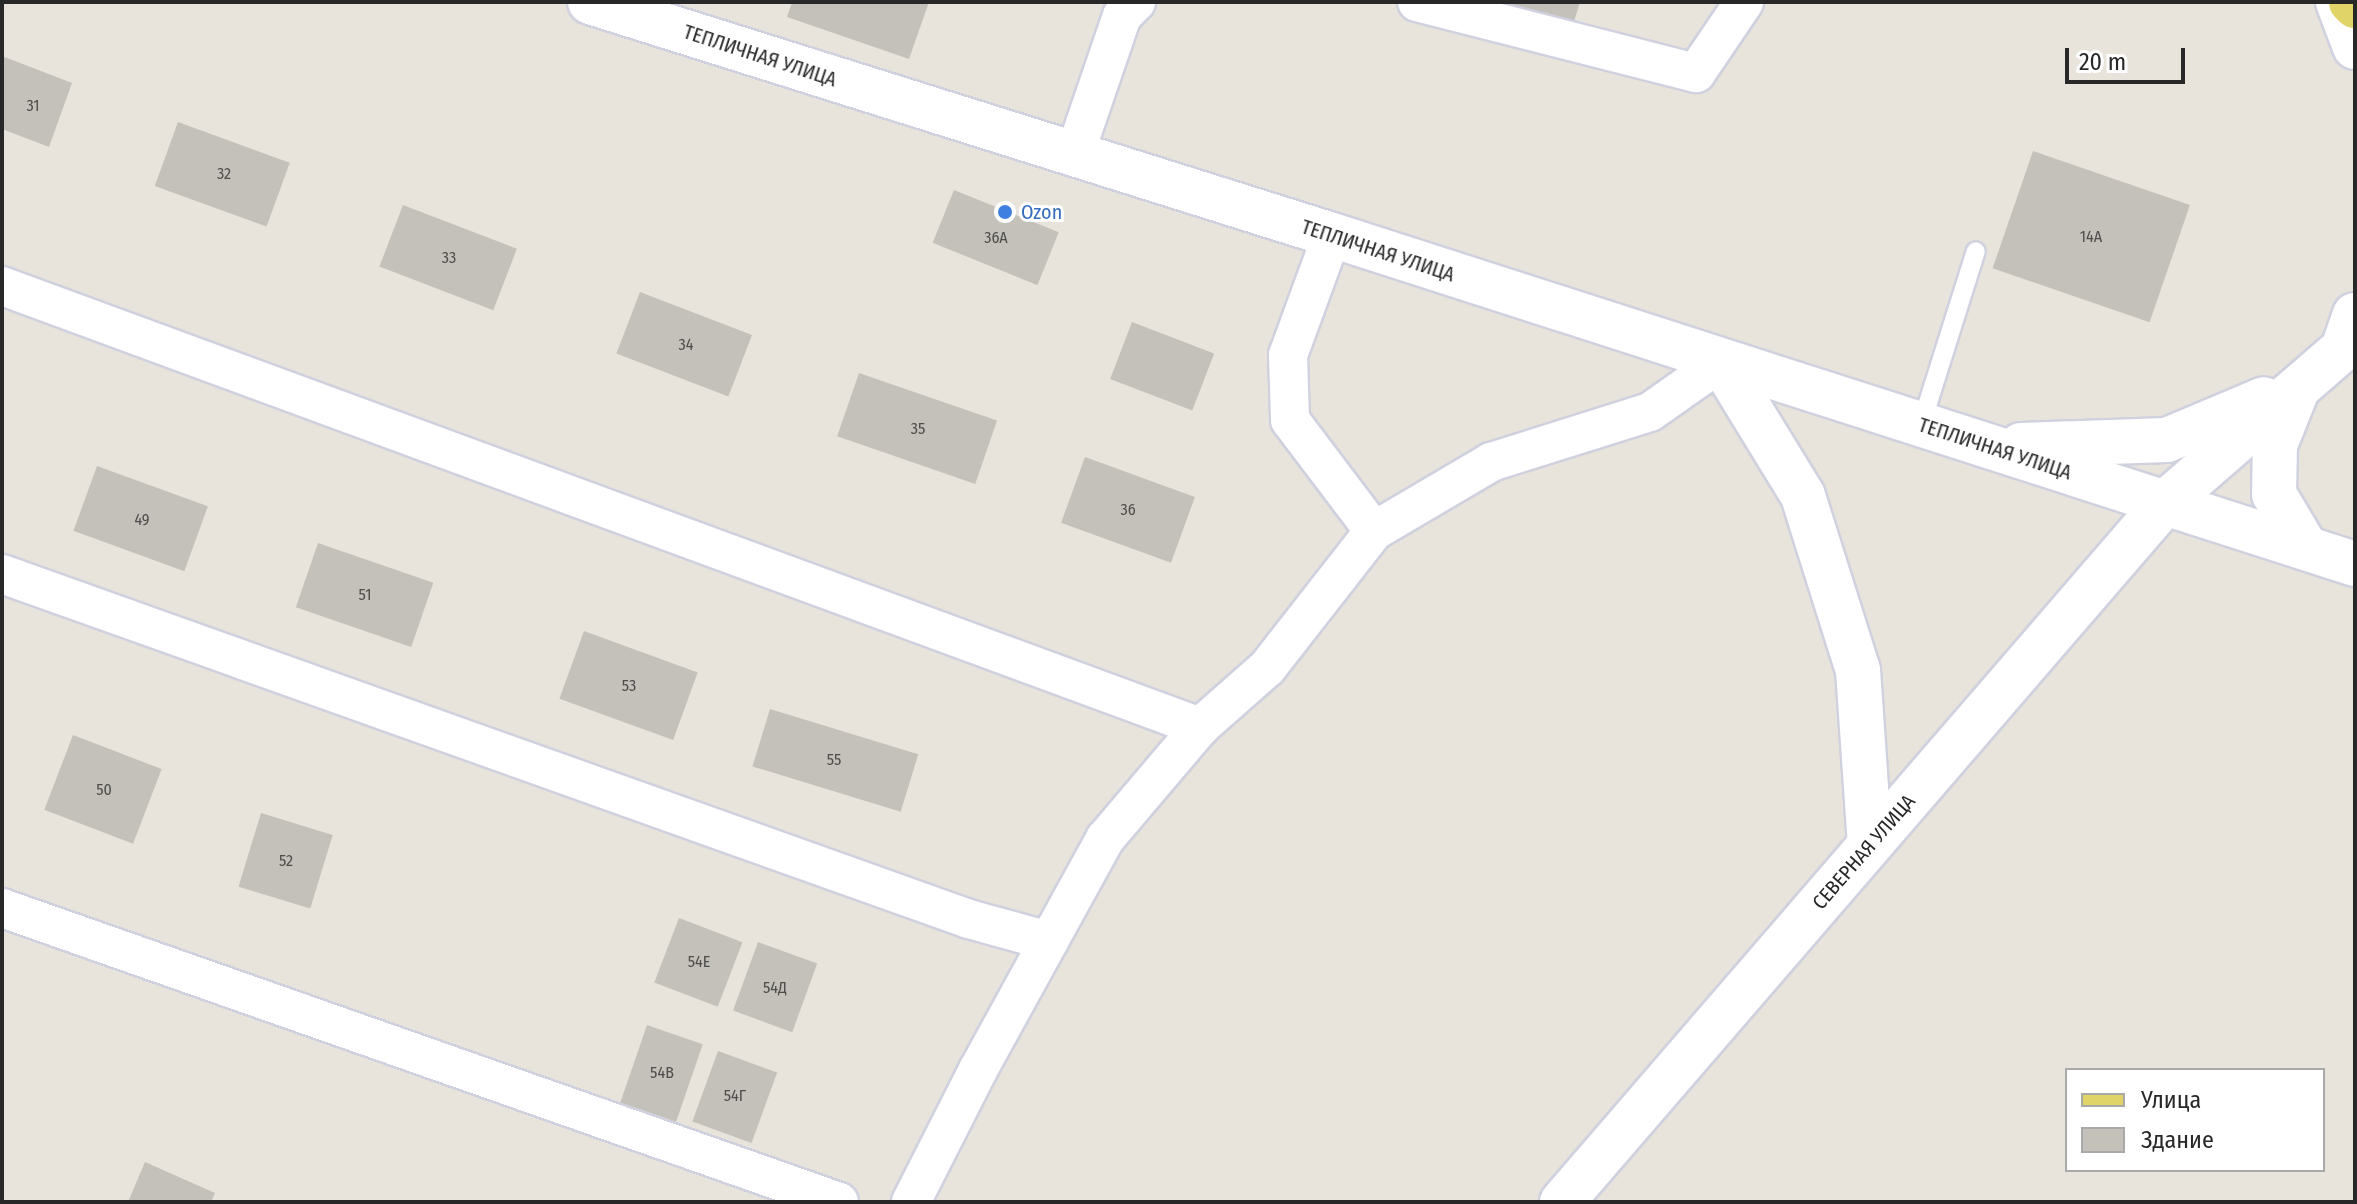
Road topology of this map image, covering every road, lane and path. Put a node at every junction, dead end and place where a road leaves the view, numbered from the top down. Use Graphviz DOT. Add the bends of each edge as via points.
graph roads {
  1 [pos="590,2"];
  2 [pos="1136,2"];
  3 [pos="1417,2"];
  4 [pos="1744,2"];
  5 [pos="2338,2"];
  6 [pos="2355,47"];
  7 [pos="1074,156"];
  8 [pos="1332,235"];
  9 [pos="1976,251"];
  10 [pos="2,286"];
  11 [pos="2351,337"];
  12 [pos="1721,362"];
  13 [pos="2299,384"];
  14 [pos="1921,425"];
  15 [pos="1987,447"];
  16 [pos="2165,503"];
  17 [pos="1374,531"];
  18 [pos="2306,548"];
  19 [pos="2355,564"];
  20 [pos="2,574"];
  21 [pos="1200,727"];
  22 [pos="1870,845"];
  23 [pos="2,908"];
  24 [pos="1049,941"];
  25 [pos="839,1202"];
  26 [pos="911,1202"];
  27 [pos="1562,1202"];
  1 -- 7 [label="main road, ТЕПЛИЧНАЯ УЛИЦА"];
  2 -- 7 [label="street" via="1122,16"];
  3 -- 4 [label="street" via="1696,73"];
  5 -- 6 [label="main road"];
  7 -- 8 [label="main road, ТЕПЛИЧНАЯ УЛИЦА"];
  8 -- 12 [label="main road, ТЕПЛИЧНАЯ УЛИЦА"];
  8 -- 17 [label="street" via="1288,355 1290,420"];
  9 -- 14 [label="lane"];
  10 -- 21 [label="street"];
  11 -- 13 [label="main road"];
  12 -- 14 [label="main road, ТЕПЛИЧНАЯ УЛИЦА"];
  12 -- 17 [label="street" via="1650,412 1491,462"];
  12 -- 22 [label="main road" via="1803,496 1858,670"];
  13 -- 15 [label="main road" via="2167,440"];
  13 -- 16 [label="main road, СЕВЕРНАЯ УЛИЦА"];
  13 -- 18 [label="main road" via="2275,445 2274,494"];
  14 -- 15 [label="main road, ТЕПЛИЧНАЯ УЛИЦА"];
  15 -- 16 [label="main road, ТЕПЛИЧНАЯ УЛИЦА"];
  16 -- 18 [label="main road, ТЕПЛИЧНАЯ УЛИЦА"];
  16 -- 22 [label="main road, СЕВЕРНАЯ УЛИЦА"];
  17 -- 21 [label="street" via="1267,668"];
  18 -- 19 [label="main road, ТЕПЛИЧНАЯ УЛИЦА"];
  20 -- 24 [label="street" via="969,919"];
  21 -- 24 [label="street" via="1105,839"];
  22 -- 27 [label="main road, СЕВЕРНАЯ УЛИЦА"];
  23 -- 25 [label="street"];
  24 -- 26 [label="street"];
}
